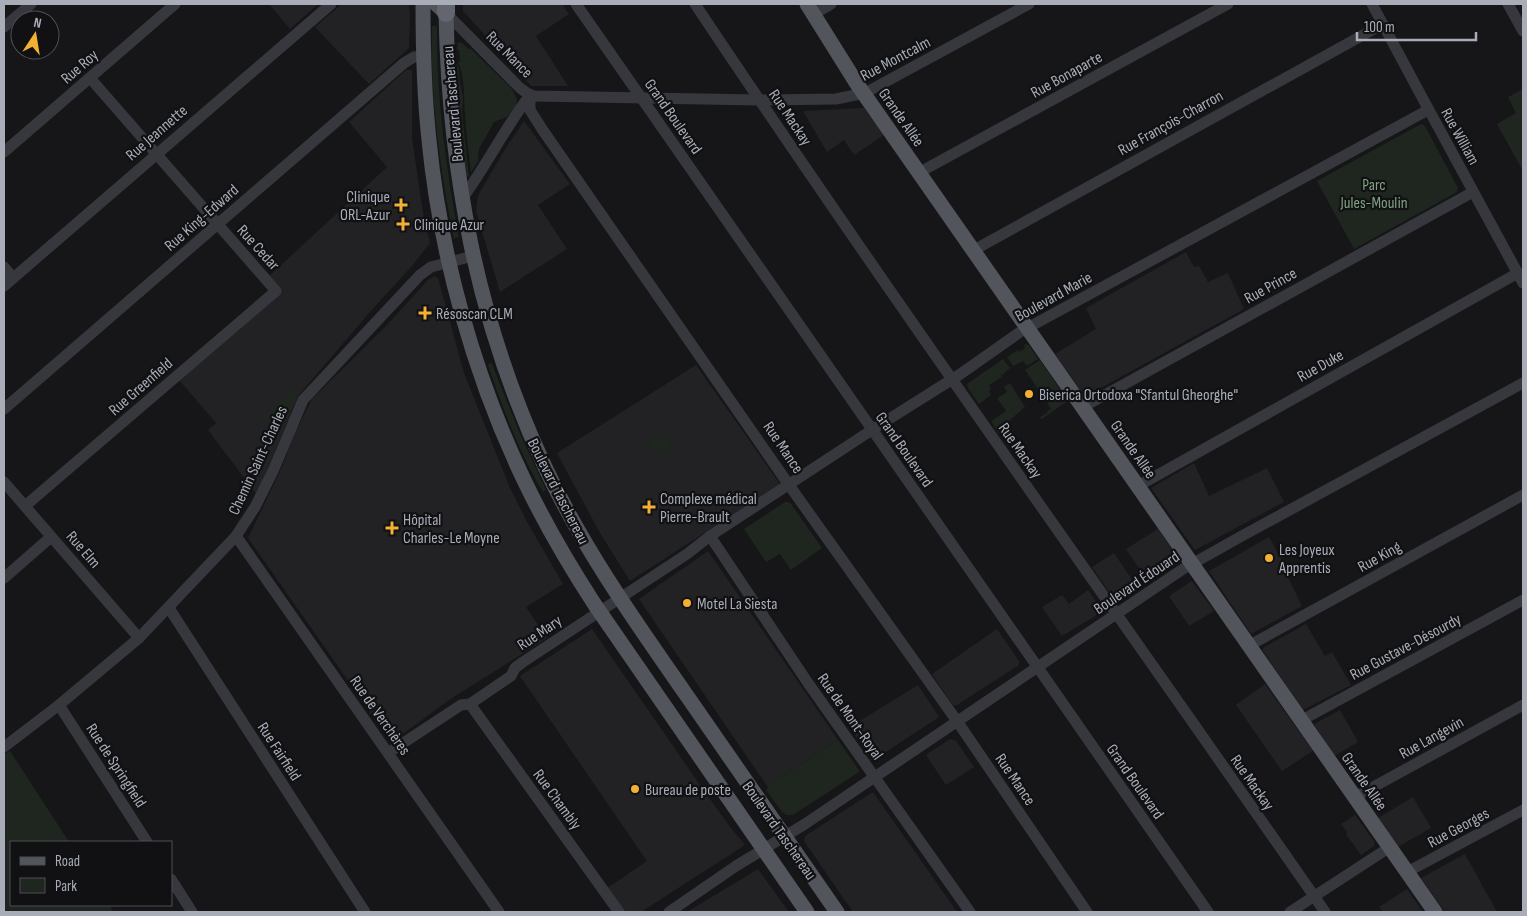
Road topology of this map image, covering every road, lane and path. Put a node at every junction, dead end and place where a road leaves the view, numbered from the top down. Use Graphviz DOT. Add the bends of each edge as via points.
graph roads {
  1 [pos="31,4"];
  2 [pos="175,4"];
  3 [pos="331,4"];
  4 [pos="423,4"];
  5 [pos="576,4"];
  6 [pos="695,4"];
  7 [pos="831,4"];
  8 [pos="1029,4"];
  9 [pos="1228,4"];
  10 [pos="1372,4"];
  11 [pos="1508,4"];
  12 [pos="443,7"];
  13 [pos="810,9"];
  14 [pos="1383,24"];
  15 [pos="4,27"];
  16 [pos="1523,31"];
  17 [pos="423,56"];
  18 [pos="90,78"];
  19 [pos="865,93"];
  20 [pos="530,95"];
  21 [pos="642,98"];
  22 [pos="759,100"];
  23 [pos="1428,110"];
  24 [pos="4,152"];
  25 [pos="157,153"];
  26 [pos="920,172"];
  27 [pos="1473,192"];
  28 [pos="462,199"];
  29 [pos="217,224"];
  30 [pos="974,250"];
  31 [pos="473,256"];
  32 [pos="449,262"];
  33 [pos="4,267"];
  34 [pos="13,278"];
  35 [pos="1521,278"];
  36 [pos="4,286"];
  37 [pos="276,291"];
  38 [pos="1028,328"];
  39 [pos="952,379"];
  40 [pos="1523,383"];
  41 [pos="1083,407"];
  42 [pos="4,409"];
  43 [pos="872,430"];
  44 [pos="4,482"];
  45 [pos="789,484"];
  46 [pos="1138,486"];
  47 [pos="1523,495"];
  48 [pos="25,506"];
  49 [pos="236,536"];
  50 [pos="710,536"];
  51 [pos="51,537"];
  52 [pos="1193,564"];
  53 [pos="4,578"];
  54 [pos="620,599"];
  55 [pos="1523,600"];
  56 [pos="168,608"];
  57 [pos="599,612"];
  58 [pos="1116,615"];
  59 [pos="139,638"];
  60 [pos="1250,646"];
  61 [pos="1037,667"];
  62 [pos="470,704"];
  63 [pos="59,705"];
  64 [pos="1523,705"];
  65 [pos="1302,720"];
  66 [pos="957,721"];
  67 [pos="4,746"];
  68 [pos="388,753"];
  69 [pos="874,777"];
  70 [pos="1355,797"];
  71 [pos="1523,810"];
  72 [pos="785,837"];
  73 [pos="146,841"];
  74 [pos="1390,847"];
  75 [pos="763,849"];
  76 [pos="1407,872"];
  77 [pos="172,881"];
  78 [pos="1314,897"];
  79 [pos="192,912"];
  80 [pos="365,912"];
  81 [pos="499,912"];
  82 [pos="618,912"];
  83 [pos="669,912"];
  84 [pos="807,912"];
  85 [pos="837,912"];
  86 [pos="970,912"];
  87 [pos="1087,912"];
  88 [pos="1208,912"];
  89 [pos="1290,912"];
  90 [pos="1325,912"];
  91 [pos="1435,912"];
  1 -- 15 [label="street"];
  2 -- 18 [label="street, Rue Roy"];
  3 -- 25 [label="street, Rue Jeannette"];
  4 -- 17 [label="main road, Boulevard Taschereau"];
  5 -- 21 [label="street, Grand Boulevard"];
  6 -- 22 [label="street, Rue Mackay"];
  7 -- 13 [label="street"];
  8 -- 19 [label="street, Rue Montcalm"];
  9 -- 26 [label="street, Rue Bonaparte"];
  10 -- 14 [label="street, Rue William"];
  11 -- 16 [label="street"];
  12 -- 20 [label="street, Rue Mance"];
  12 -- 28 [label="main road, Boulevard Taschereau" via="450,106"];
  13 -- 19 [label="main road, Grande Allée"];
  14 -- 23 [label="street, Rue William"];
  14 -- 30 [label="street, Rue François-Charron"];
  17 -- 29 [label="street, Rue King-Edward" via="404,63"];
  17 -- 32 [label="main road, Boulevard Taschereau" via="432,166"];
  18 -- 24 [label="street, Rue Roy"];
  18 -- 25 [label="street, Rue Cedar"];
  19 -- 22 [label="street, Rue Montcalm" via="836,99"];
  19 -- 26 [label="main road, Grande Allée"];
  20 -- 21 [label="street, Rue Montcalm"];
  20 -- 28 [label="street"];
  20 -- 45 [label="street, Rue Mance" via="530,110 542,129"];
  21 -- 22 [label="street, Rue Montcalm"];
  21 -- 43 [label="street, Grand Boulevard"];
  22 -- 39 [label="street, Rue Mackay"];
  23 -- 27 [label="street, Rue William"];
  23 -- 38 [label="street, Boulevard Marie"];
  25 -- 29 [label="street, Rue Cedar"];
  25 -- 34 [label="street, Rue Jeannette"];
  26 -- 30 [label="main road, Grande Allée"];
  27 -- 35 [label="street, Rue William"];
  27 -- 41 [label="street, Rue Prince"];
  28 -- 31 [label="main road, Boulevard Taschereau"];
  29 -- 37 [label="street, Rue Cedar"];
  29 -- 42 [label="street, Rue King-Edward"];
  30 -- 38 [label="main road, Grande Allée"];
  31 -- 32 [label="street, Chemin Saint-Charles"];
  31 -- 54 [label="main road, Boulevard Taschereau" via="496,340 530,433 568,512"];
  32 -- 49 [label="street, Chemin Saint-Charles" via="422,272 303,400 256,507"];
  32 -- 57 [label="main road, Boulevard Taschereau" via="471,343 508,445 548,528"];
  33 -- 34 [label="street"];
  34 -- 36 [label="street, Rue Jeannette"];
  35 -- 46 [label="street, Rue Duke"];
  37 -- 48 [label="street, Rue Greenfield"];
  38 -- 39 [label="street, Boulevard Marie"];
  38 -- 41 [label="main road, Grande Allée"];
  39 -- 43 [label="street, Boulevard Marie"];
  39 -- 58 [label="street, Rue Mackay"];
  40 -- 52 [label="street, Boulevard Édouard"];
  41 -- 46 [label="main road, Grande Allée"];
  43 -- 45 [label="street, Boulevard Marie"];
  43 -- 61 [label="street, Grand Boulevard"];
  44 -- 48 [label="street, Rue Elm"];
  45 -- 50 [label="street, Boulevard Marie"];
  45 -- 66 [label="street, Rue Mance"];
  46 -- 52 [label="main road, Grande Allée"];
  47 -- 60 [label="street, Rue King"];
  48 -- 51 [label="street, Rue Elm"];
  49 -- 56 [label="street, Chemin Saint-Charles"];
  49 -- 68 [label="street, Rue de Verchères"];
  50 -- 54 [label="street, Rue Mary"];
  50 -- 69 [label="street, Rue de Mont-Royal"];
  51 -- 53 [label="street"];
  51 -- 59 [label="street, Rue Elm"];
  52 -- 58 [label="street, Boulevard Édouard"];
  52 -- 60 [label="main road, Grande Allée"];
  54 -- 57 [label="street, Rue Mary"];
  54 -- 72 [label="main road, Boulevard Taschereau"];
  55 -- 65 [label="street, Rue Gustave-Désourdy"];
  56 -- 59 [label="street, Chemin Saint-Charles"];
  56 -- 80 [label="street, Rue Fairfield"];
  57 -- 62 [label="street, Rue Mary" via="515,668 511,676"];
  57 -- 75 [label="main road, Boulevard Taschereau"];
  58 -- 61 [label="street, Boulevard Édouard"];
  58 -- 78 [label="street, Rue Mackay"];
  59 -- 63 [label="street, Chemin Saint-Charles"];
  60 -- 65 [label="main road, Grande Allée"];
  61 -- 66 [label="street, Boulevard Édouard"];
  61 -- 88 [label="street, Grand Boulevard"];
  62 -- 68 [label="street, Rue Mary" via="461,705"];
  62 -- 82 [label="street, Rue Chambly"];
  63 -- 67 [label="street, Chemin Saint-Charles"];
  63 -- 73 [label="street, Rue de Springfield"];
  64 -- 70 [label="street, Rue Langevin"];
  65 -- 70 [label="main road, Grande Allée"];
  66 -- 69 [label="street, Boulevard Édouard"];
  66 -- 87 [label="street, Rue Mance"];
  68 -- 81 [label="street, Rue de Verchères"];
  69 -- 72 [label="street, Boulevard Édouard"];
  69 -- 86 [label="street, Rue de Mont-Royal"];
  70 -- 74 [label="main road, Grande Allée"];
  71 -- 76 [label="street, Rue Georges"];
  72 -- 75 [label="street, Boulevard Édouard"];
  72 -- 85 [label="main road, Boulevard Taschereau"];
  74 -- 76 [label="main road, Grande Allée"];
  74 -- 78 [label="street"];
  75 -- 83 [label="street, Boulevard Édouard"];
  75 -- 84 [label="main road, Boulevard Taschereau"];
  76 -- 91 [label="main road, Grande Allée"];
  77 -- 79 [label="street"];
  78 -- 89 [label="street"];
  78 -- 90 [label="street, Rue Mackay"];
}
